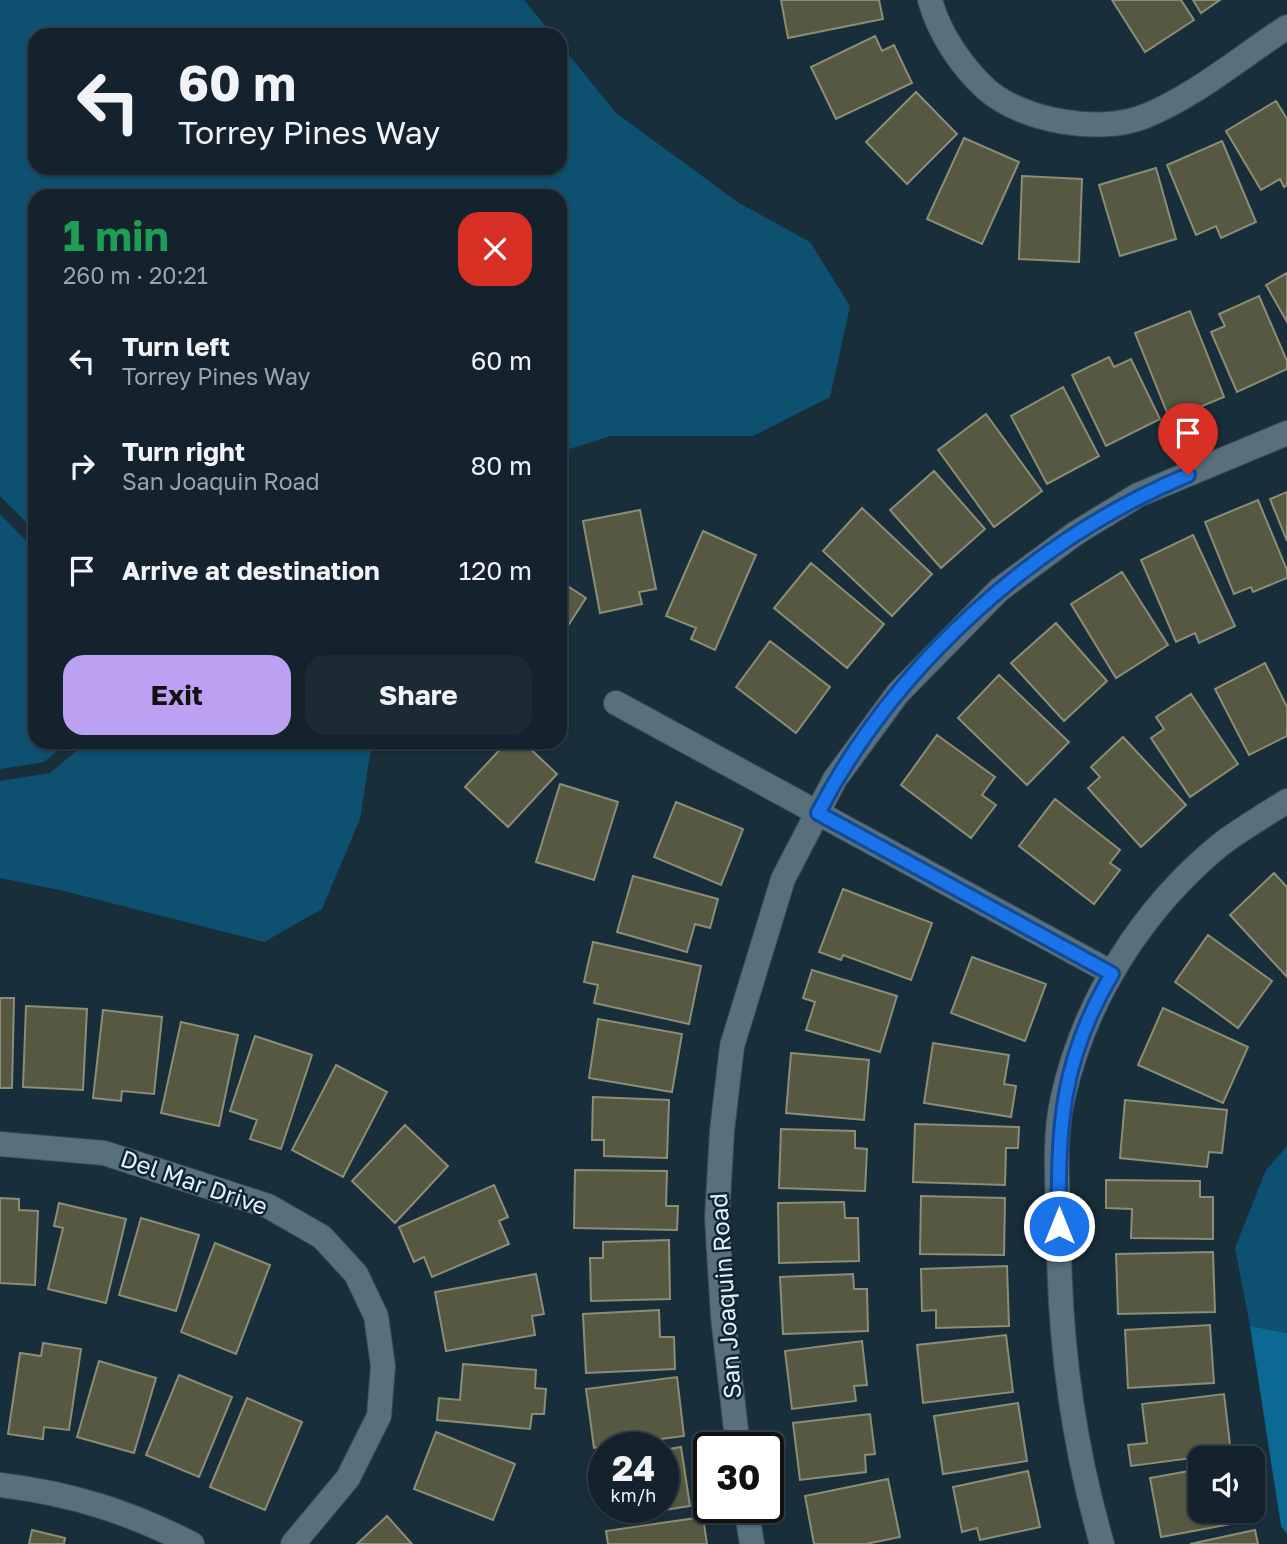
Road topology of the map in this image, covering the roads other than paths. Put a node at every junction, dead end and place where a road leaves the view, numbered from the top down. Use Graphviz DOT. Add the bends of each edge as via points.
graph roads {
  1 [pos="930,0"];
  2 [pos="1287,27"];
  3 [pos="1287,433"];
  4 [pos="616,703"];
  5 [pos="1287,801"];
  6 [pos="818,813"];
  7 [pos="1112,974"];
  8 [pos="0,1144"];
  9 [pos="736,1432"];
  10 [pos="0,1485"];
  11 [pos="749,1523"];
  12 [pos="192,1544"];
  13 [pos="293,1544"];
  14 [pos="752,1544"];
  15 [pos="1102,1544"];
  1 -- 2 [label="street" via="959,59 987,90 1017,107 1061,121 1103,126 1142,117 1191,91"];
  3 -- 6 [label="street, San Joaquin Road" via="1138,495 1076,533 999,590 898,693 835,779"];
  4 -- 6 [label="street"];
  5 -- 7 [label="street" via="1222,844 1182,879 1137,933"];
  6 -- 7 [label="street"];
  6 -- 9 [label="street, San Joaquin Road" via="783,879 732,1046 717,1219"];
  7 -- 15 [label="street" via="1082,1034 1062,1099 1058,1151 1059,1276 1067,1379"];
  8 -- 13 [label="street, Del Mar Drive" via="104,1153 268,1206 322,1237 356,1274 376,1316 383,1366 379,1416 348,1478"];
  10 -- 12 [label="street" via="57,1492 143,1519"];
  11 -- 14 [label="street"];
}
